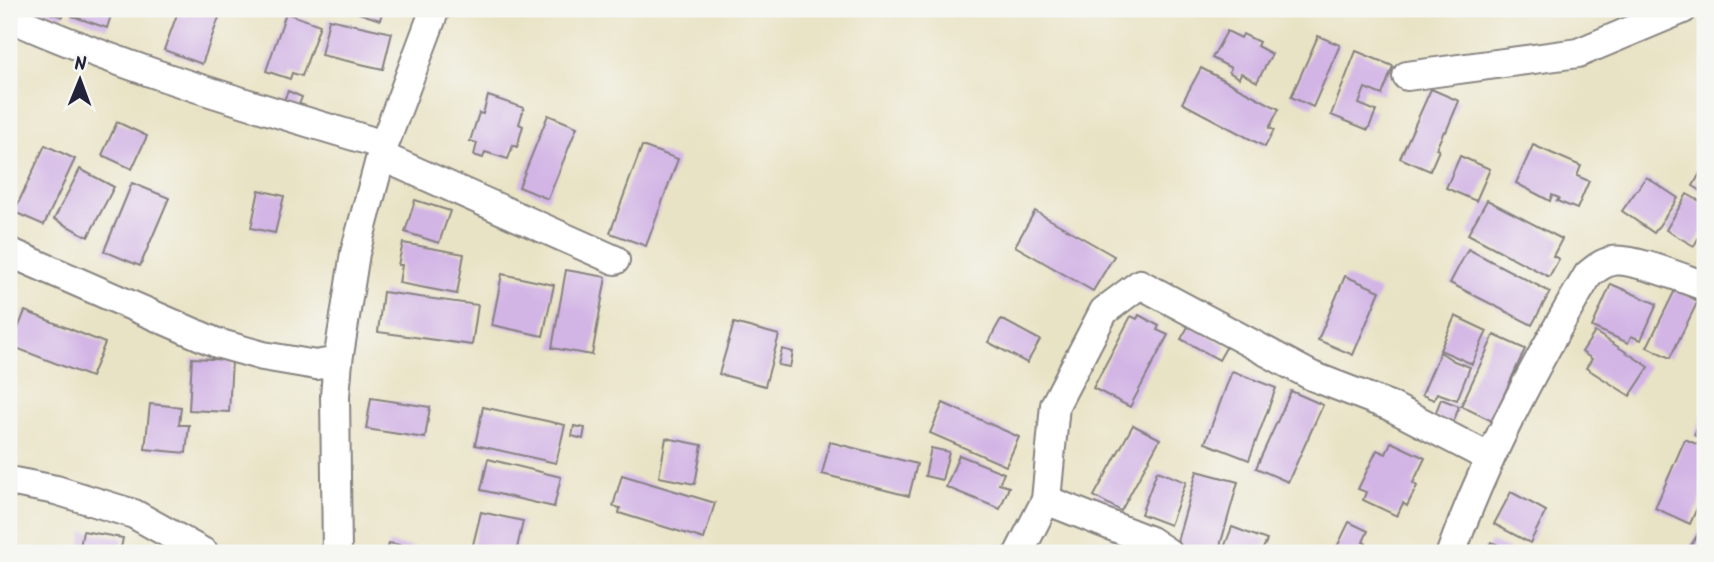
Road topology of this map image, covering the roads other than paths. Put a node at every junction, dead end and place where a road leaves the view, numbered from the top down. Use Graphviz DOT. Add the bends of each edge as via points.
graph roads {
  1 [pos="435,9"];
  2 [pos="1683,9"];
  3 [pos="9,17"];
  4 [pos="1407,76"];
  5 [pos="383,151"];
  6 [pos="9,252"];
  7 [pos="615,260"];
  8 [pos="1705,286"];
  9 [pos="338,361"];
  10 [pos="1490,458"];
  11 [pos="9,481"];
  12 [pos="1046,500"];
  13 [pos="204,553"];
  14 [pos="337,553"];
  15 [pos="1019,553"];
  16 [pos="1168,553"];
  17 [pos="1451,553"];
  1 -- 5 [label="street"];
  2 -- 4 [label="street" via="1578,53"];
  3 -- 5 [label="street" via="57,39"];
  5 -- 7 [label="street"];
  5 -- 9 [label="street" via="355,253"];
  6 -- 9 [label="street" via="218,343 316,365"];
  8 -- 10 [label="street" via="1625,260 1598,266 1587,275"];
  9 -- 14 [label="street"];
  10 -- 12 [label="street" via="1390,406 1312,376 1140,284 1104,311 1055,405"];
  10 -- 17 [label="street"];
  11 -- 13 [label="street" via="55,489 134,514"];
  12 -- 15 [label="street"];
  12 -- 16 [label="street" via="1150,541"];
}
